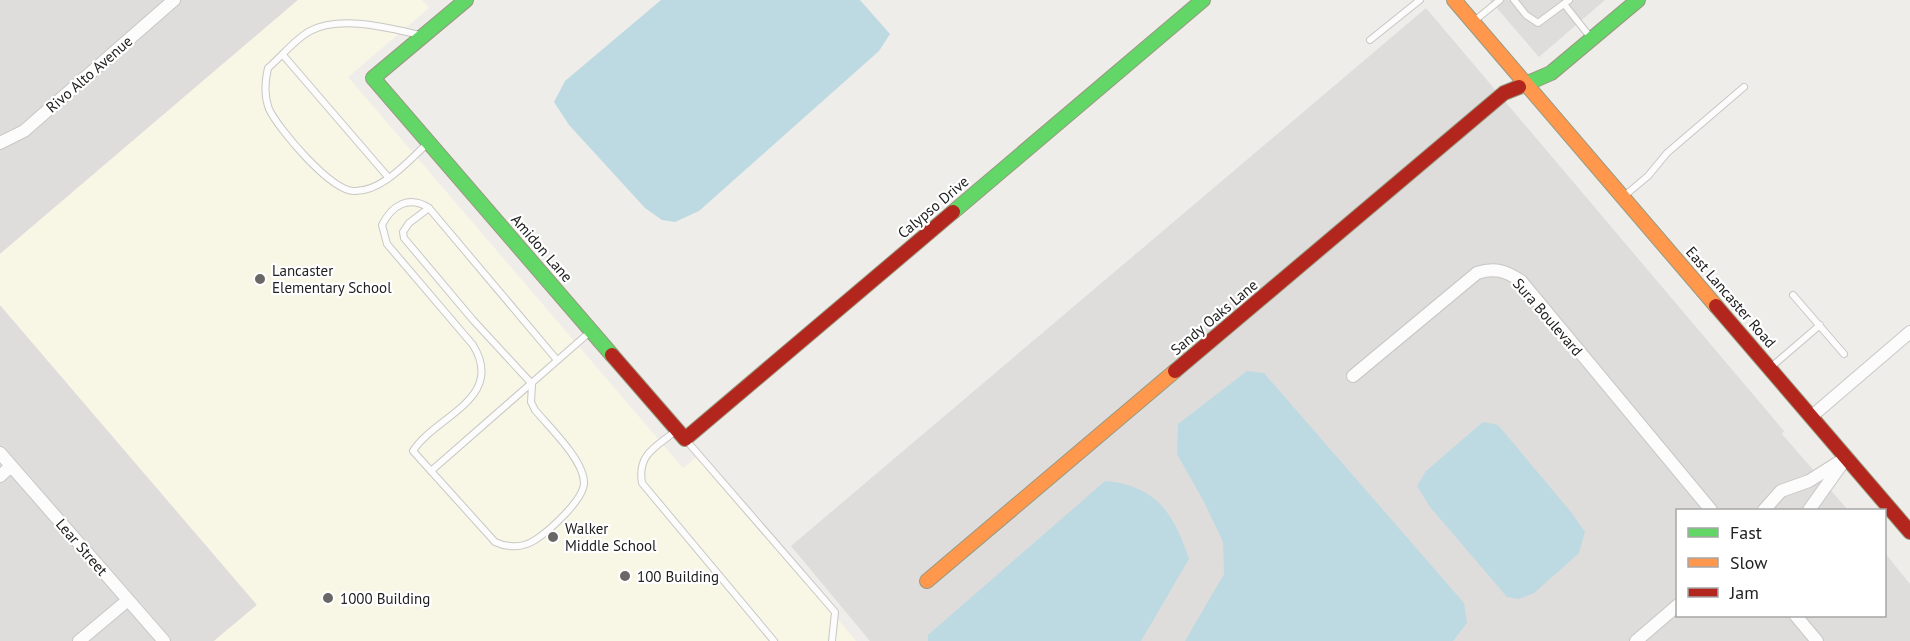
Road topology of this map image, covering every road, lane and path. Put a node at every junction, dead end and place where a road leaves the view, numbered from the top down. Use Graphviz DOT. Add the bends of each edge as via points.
graph roads {
  1 [pos="174,0"];
  2 [pos="466,0"];
  3 [pos="1203,0"];
  4 [pos="1420,0"];
  5 [pos="1454,0"];
  6 [pos="1500,0"];
  7 [pos="1514,0"];
  8 [pos="1638,0"];
  9 [pos="1566,2"];
  10 [pos="1473,22"];
  11 [pos="423,36"];
  12 [pos="1592,39"];
  13 [pos="1370,40"];
  14 [pos="283,55"];
  15 [pos="1525,84"];
  16 [pos="1744,87"];
  17 [pos="428,142"];
  18 [pos="0,144"];
  19 [pos="388,177"];
  20 [pos="1623,197"];
  21 [pos="429,208"];
  22 [pos="1793,295"];
  23 [pos="1820,325"];
  24 [pos="592,331"];
  25 [pos="1910,332"];
  26 [pos="1844,354"];
  27 [pos="557,360"];
  28 [pos="1770,368"];
  29 [pos="1353,376"];
  30 [pos="532,384"];
  31 [pos="1812,416"];
  32 [pos="681,434"];
  33 [pos="0,453"];
  34 [pos="1847,458"];
  35 [pos="11,466"];
  36 [pos="431,471"];
  37 [pos="0,476"];
  38 [pos="1710,509"];
  39 [pos="1765,509"];
  40 [pos="1810,509"];
  41 [pos="1910,532"];
  42 [pos="927,581"];
  43 [pos="128,600"];
  44 [pos="1676,606"];
  45 [pos="1798,617"];
  46 [pos="79,641"];
  47 [pos="164,641"];
  48 [pos="774,641"];
  49 [pos="832,641"];
  50 [pos="1636,641"];
  51 [pos="1817,641"];
  1 -- 18 [label="street, Rivo Alto Avenue" via="24,131"];
  2 -- 11 [label="street"];
  3 -- 32 [label="street, Calypso Drive"];
  4 -- 13 [label="lane"];
  5 -- 10 [label="street, East Lancaster Road"];
  6 -- 10 [label="lane"];
  7 -- 9 [label="lane" via="1538,23"];
  8 -- 12 [label="street, Sandy Oaks Lane"];
  9 -- 12 [label="lane"];
  10 -- 15 [label="street, East Lancaster Road"];
  11 -- 14 [label="lane" via="388,28 329,25 310,31"];
  11 -- 17 [label="street, Amidon Lane" via="373,78"];
  12 -- 15 [label="street, Sandy Oaks Lane" via="1551,73"];
  14 -- 19 [label="lane"];
  14 -- 19 [label="lane" via="268,68 265,93 270,110 303,154 342,189 367,190"];
  15 -- 20 [label="street, East Lancaster Road"];
  15 -- 42 [label="street, Sandy Oaks Lane" via="1504,93"];
  16 -- 20 [label="lane"];
  17 -- 19 [label="lane"];
  17 -- 24 [label="street, Amidon Lane"];
  20 -- 28 [label="street, East Lancaster Road"];
  21 -- 27 [label="lane"];
  21 -- 30 [label="lane" via="409,223 404,238"];
  21 -- 36 [label="lane" via="418,202 402,203 382,225 384,238 473,345 479,354 481,378 467,403 413,451"];
  22 -- 23 [label="lane"];
  23 -- 26 [label="lane"];
  23 -- 28 [label="lane"];
  24 -- 27 [label="lane"];
  24 -- 32 [label="street, Amidon Lane"];
  25 -- 31 [label="street"];
  27 -- 30 [label="lane"];
  28 -- 31 [label="street, East Lancaster Road"];
  29 -- 38 [label="street, Sura Boulevard" via="1477,273 1497,269 1508,273 1521,281"];
  30 -- 36 [label="lane"];
  30 -- 36 [label="lane" via="531,402 535,410 574,460 584,483 581,497 534,541 515,547 495,543"];
  31 -- 34 [label="street, East Lancaster Road"];
  32 -- 48 [label="lane" via="648,453 640,467 642,483"];
  32 -- 49 [label="lane" via="835,612"];
  33 -- 35 [label="street, Lear Street"];
  34 -- 39 [label="street" via="1809,481 1781,490"];
  34 -- 40 [label="street"];
  34 -- 41 [label="street, East Lancaster Road"];
  35 -- 37 [label="street"];
  35 -- 43 [label="street, Lear Street"];
  43 -- 46 [label="street"];
  43 -- 47 [label="street, Lear Street"];
  44 -- 50 [label="street"];
  45 -- 51 [label="street"];
}
